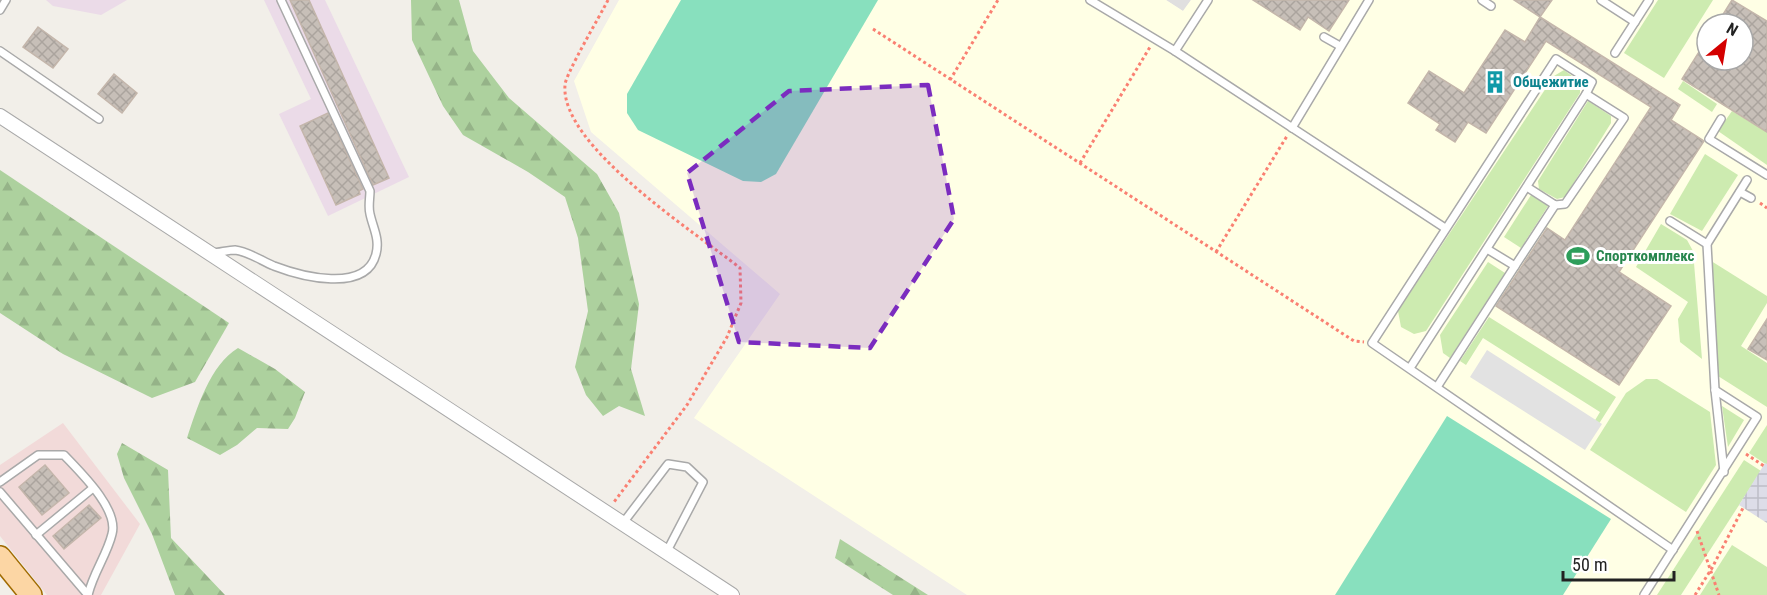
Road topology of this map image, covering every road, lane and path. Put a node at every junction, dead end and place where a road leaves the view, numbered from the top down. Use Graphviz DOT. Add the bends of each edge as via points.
graph roads {
  1 [pos="6,0"];
  2 [pos="281,0"];
  3 [pos="608,0"];
  4 [pos="998,0"];
  5 [pos="1090,0"];
  6 [pos="1208,0"];
  7 [pos="1369,0"];
  8 [pos="1482,0"];
  9 [pos="1601,0"];
  10 [pos="1649,0"];
  11 [pos="1491,6"];
  12 [pos="0,10"];
  13 [pos="1635,22"];
  14 [pos="873,29"];
  15 [pos="1324,37"];
  16 [pos="1154,40"];
  17 [pos="1340,46"];
  18 [pos="0,51"];
  19 [pos="1175,51"];
  20 [pos="1615,53"];
  21 [pos="950,80"];
  22 [pos="1586,94"];
  23 [pos="0,116"];
  24 [pos="99,119"];
  25 [pos="1721,119"];
  26 [pos="1292,128"];
  27 [pos="1080,163"];
  28 [pos="1767,175"];
  29 [pos="1747,180"];
  30 [pos="1527,187"];
  31 [pos="1740,192"];
  32 [pos="1751,198"];
  33 [pos="1555,205"];
  34 [pos="1670,221"];
  35 [pos="1445,228"];
  36 [pos="1707,244"];
  37 [pos="1487,249"];
  38 [pos="1216,252"];
  39 [pos="209,254"];
  40 [pos="1515,266"];
  41 [pos="1372,343"];
  42 [pos="1410,368"];
  43 [pos="1437,387"];
  44 [pos="1715,390"];
  45 [pos="1737,448"];
  46 [pos="1764,466"];
  47 [pos="1724,472"];
  48 [pos="0,482"];
  49 [pos="93,488"];
  50 [pos="0,492"];
  51 [pos="1743,508"];
  52 [pos="604,514"];
  53 [pos="1693,520"];
  54 [pos="622,524"];
  55 [pos="36,534"];
  56 [pos="1673,550"];
  57 [pos="666,553"];
  58 [pos="0,557"];
  59 [pos="1712,568"];
  60 [pos="30,595"];
  61 [pos="88,595"];
  62 [pos="732,595"];
  63 [pos="1644,595"];
  64 [pos="1695,595"];
  65 [pos="1719,595"];
  1 -- 12 [label="lane"];
  2 -- 39 [label="lane" via="370,191 376,254 370,267 354,278 337,279 276,267 235,250"];
  3 -- 52 [label="path" via="564,84 570,114 610,167 740,268 741,303 727,337 687,405"];
  4 -- 21 [label="path"];
  5 -- 16 [label="lane"];
  6 -- 19 [label="lane"];
  7 -- 17 [label="lane"];
  8 -- 11 [label="lane"];
  9 -- 13 [label="lane"];
  10 -- 13 [label="lane"];
  13 -- 20 [label="lane"];
  14 -- 21 [label="path"];
  15 -- 17 [label="lane"];
  16 -- 19 [label="lane"];
  16 -- 27 [label="path"];
  17 -- 26 [label="lane"];
  18 -- 24 [label="lane"];
  19 -- 26 [label="lane"];
  21 -- 27 [label="path"];
  22 -- 30 [label="lane"];
  22 -- 33 [label="lane" via="1624,118 1570,198"];
  22 -- 35 [label="lane" via="1592,82 1556,59"];
  23 -- 39 [label="street"];
  25 -- 28 [label="lane" via="1709,140"];
  26 -- 35 [label="lane"];
  26 -- 38 [label="path"];
  27 -- 38 [label="path"];
  29 -- 31 [label="lane"];
  30 -- 33 [label="lane"];
  30 -- 37 [label="lane"];
  31 -- 32 [label="lane"];
  31 -- 36 [label="lane"];
  33 -- 40 [label="lane"];
  34 -- 36 [label="lane"];
  35 -- 41 [label="lane"];
  36 -- 44 [label="lane"];
  37 -- 40 [label="lane"];
  37 -- 42 [label="lane"];
  38 -- 41 [label="path" via="1354,341"];
  39 -- 52 [label="street"];
  40 -- 43 [label="lane"];
  41 -- 42 [label="lane"];
  42 -- 43 [label="lane"];
  43 -- 56 [label="lane"];
  44 -- 45 [label="lane" via="1757,417"];
  44 -- 47 [label="lane"];
  45 -- 46 [label="path"];
  45 -- 47 [label="lane"];
  47 -- 53 [label="lane"];
  48 -- 49 [label="lane" via="38,455 64,455"];
  49 -- 55 [label="lane"];
  49 -- 61 [label="lane" via="107,505 113,532"];
  50 -- 55 [label="lane"];
  51 -- 59 [label="path"];
  52 -- 54 [label="street"];
  53 -- 56 [label="lane"];
  53 -- 59 [label="path"];
  54 -- 57 [label="street"];
  54 -- 57 [label="lane" via="668,464 687,467 703,482"];
  55 -- 61 [label="lane"];
  56 -- 63 [label="lane"];
  57 -- 62 [label="street"];
  58 -- 60 [label="main road"];
  59 -- 64 [label="path"];
  59 -- 65 [label="path"];
}
